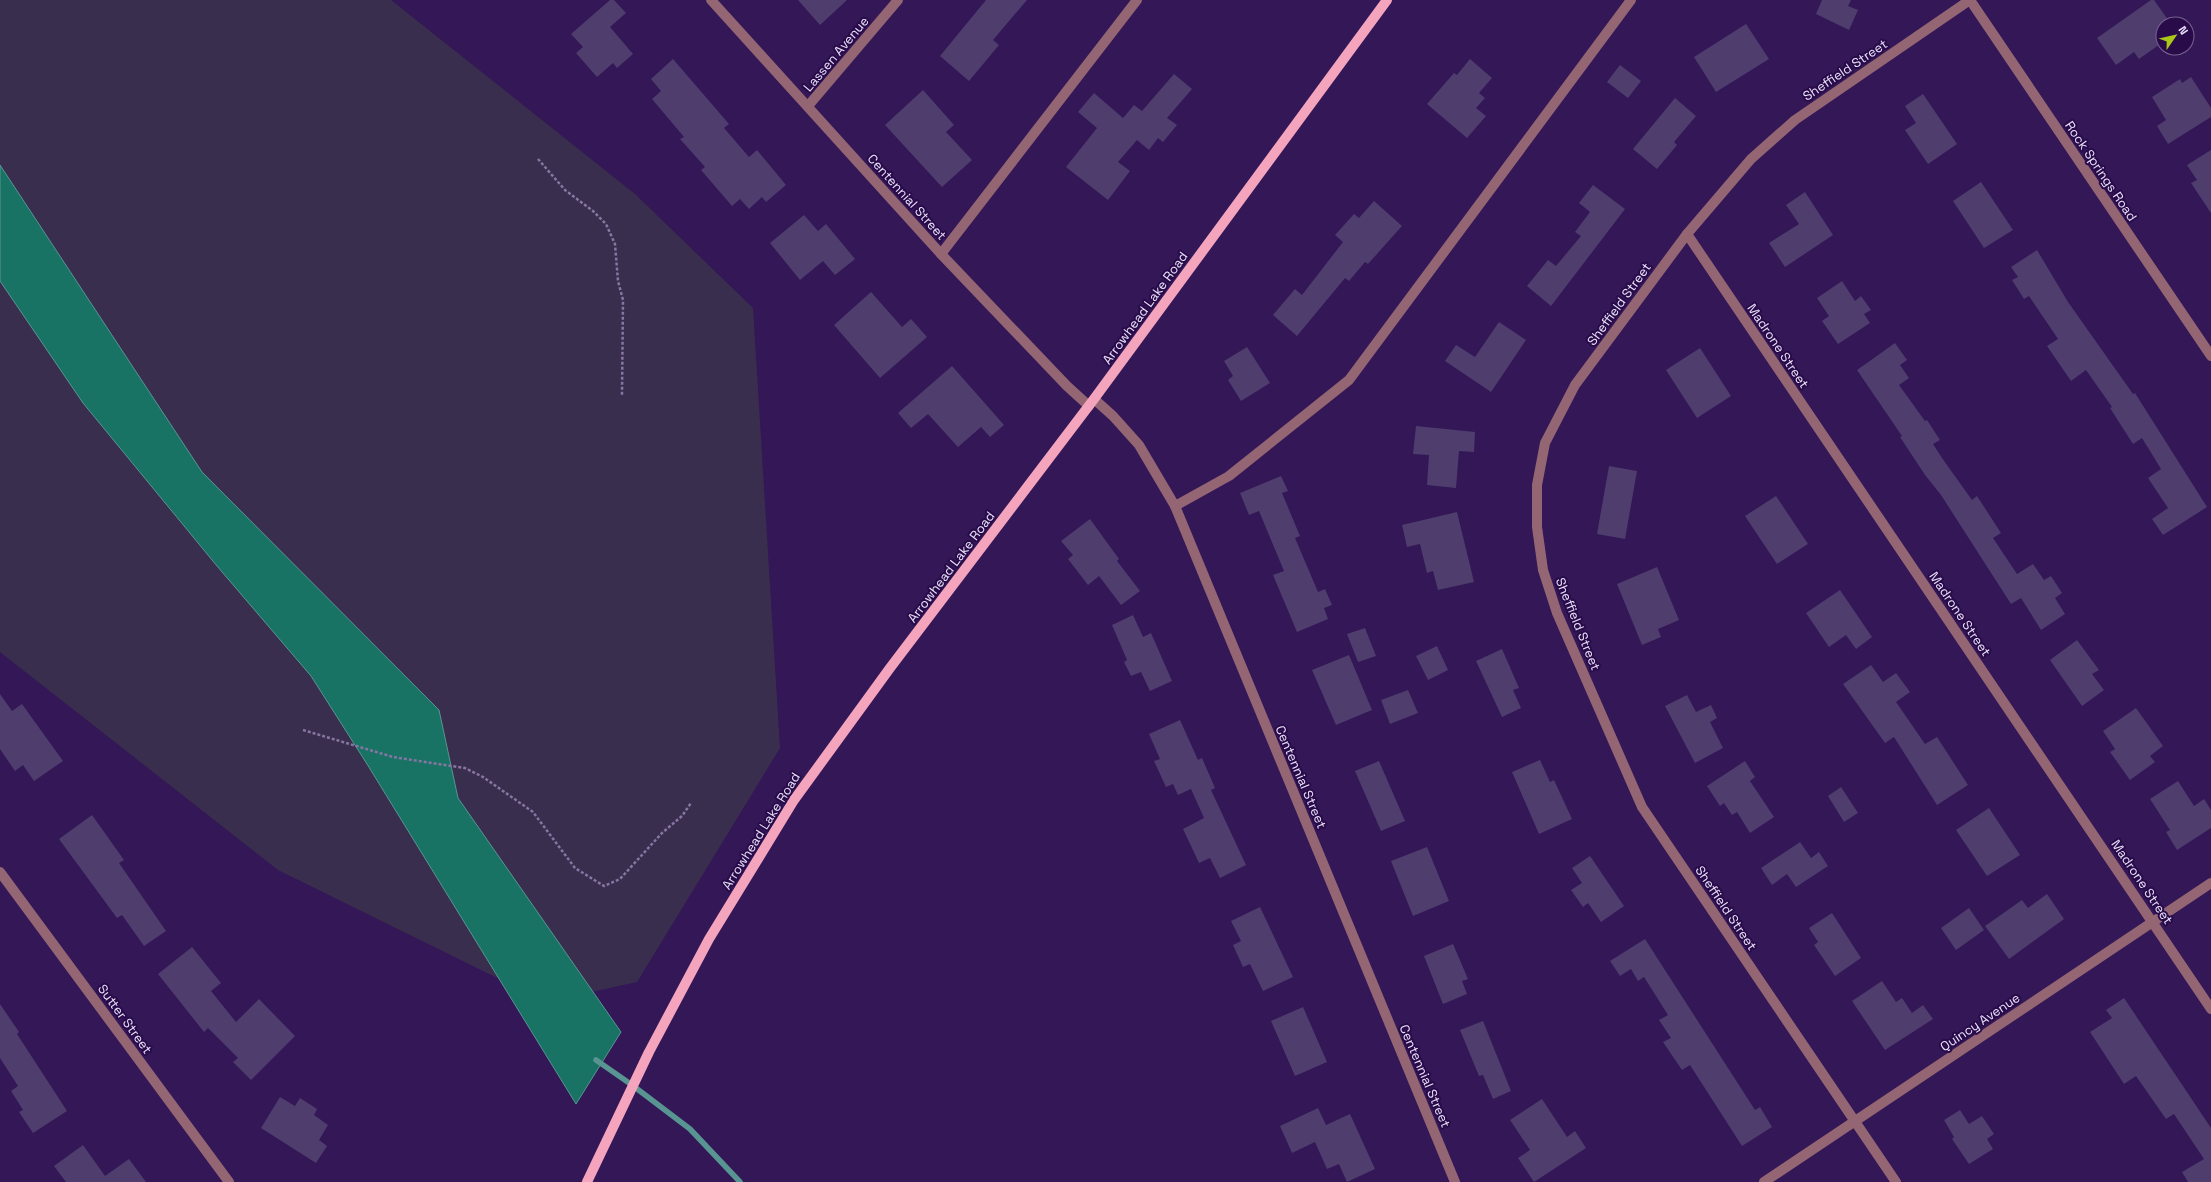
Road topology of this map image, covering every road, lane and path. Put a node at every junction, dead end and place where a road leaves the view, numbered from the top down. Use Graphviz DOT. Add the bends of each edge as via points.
graph roads {
  1 [pos="711,0"];
  2 [pos="898,0"];
  3 [pos="1137,0"];
  4 [pos="1388,0"];
  5 [pos="1631,0"];
  6 [pos="1970,0"];
  7 [pos="808,106"];
  8 [pos="538,159"];
  9 [pos="1687,234"];
  10 [pos="941,254"];
  11 [pos="2211,356"];
  12 [pos="622,396"];
  13 [pos="1091,402"];
  14 [pos="1175,506"];
  15 [pos="303,730"];
  16 [pos="691,802"];
  17 [pos="0,872"];
  18 [pos="2211,883"];
  19 [pos="2152,921"];
  20 [pos="2211,1009"];
  21 [pos="1856,1123"];
  22 [pos="229,1182"];
  23 [pos="587,1182"];
  24 [pos="1455,1182"];
  25 [pos="1764,1182"];
  26 [pos="1896,1182"];
  1 -- 7 [label="street, Centennial Street"];
  2 -- 7 [label="street, Lassen Avenue"];
  3 -- 10 [label="street"];
  4 -- 13 [label="main road, Arrowhead Lake Road"];
  5 -- 14 [label="street" via="1348,380 1229,476"];
  6 -- 9 [label="street, Sheffield Street" via="1795,120 1751,159"];
  6 -- 11 [label="street, Rock Springs Road"];
  7 -- 10 [label="street, Centennial Street"];
  8 -- 12 [label="path" via="565,190 606,224 615,244 618,280 623,300"];
  9 -- 19 [label="street, Madrone Street"];
  9 -- 21 [label="street, Sheffield Street" via="1575,385 1545,443 1537,485 1536,527 1544,570 1557,613 1642,807"];
  10 -- 13 [label="street, Centennial Street" via="1067,386"];
  13 -- 14 [label="street, Centennial Street" via="1113,416 1139,445"];
  13 -- 23 [label="main road, Arrowhead Lake Road" via="890,668 794,800 705,946 649,1052"];
  14 -- 24 [label="street, Centennial Street"];
  15 -- 16 [label="path" via="393,757 465,768 483,777 534,812 575,868 604,886 620,879 662,833 682,816"];
  17 -- 22 [label="street, Sutter Street"];
  18 -- 19 [label="street, Quincy Avenue"];
  19 -- 20 [label="street, Madrone Street"];
  19 -- 21 [label="street, Quincy Avenue"];
  21 -- 25 [label="street, Quincy Avenue"];
  21 -- 26 [label="street, Sheffield Street"];
}
